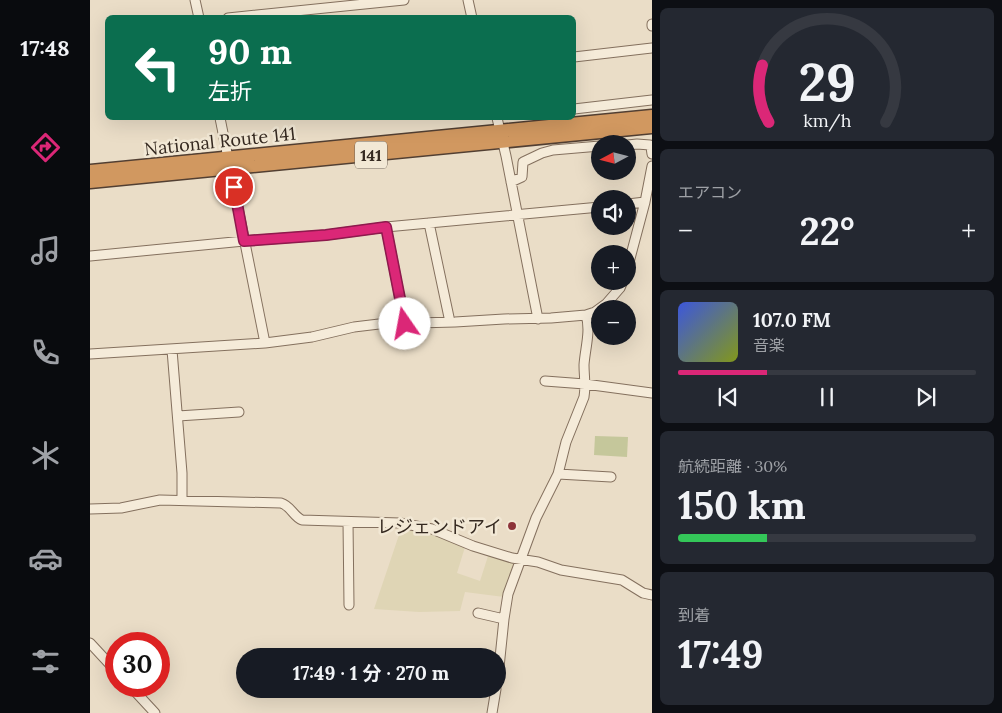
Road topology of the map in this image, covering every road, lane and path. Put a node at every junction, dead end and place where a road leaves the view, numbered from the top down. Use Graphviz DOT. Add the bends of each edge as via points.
graph roads {
  1 [pos="195,0"];
  2 [pos="404,0"];
  3 [pos="468,0"];
  4 [pos="198,15"];
  5 [pos="257,15"];
  6 [pos="471,15"];
  7 [pos="652,48"];
  8 [pos="576,57"];
  9 [pos="652,100"];
  10 [pos="576,109"];
  11 [pos="652,116"];
  12 [pos="220,120"];
  13 [pos="652,127"];
  14 [pos="500,130"];
  15 [pos="636,144"];
  16 [pos="591,147"];
  17 [pos="652,154"];
  18 [pos="229,163"];
  19 [pos="652,166"];
  20 [pos="90,171"];
  21 [pos="90,182"];
  22 [pos="511,182"];
  23 [pos="645,202"];
  24 [pos="636,203"];
  25 [pos="591,208"];
  26 [pos="518,214"];
  27 [pos="429,223"];
  28 [pos="386,227"];
  29 [pos="244,241"];
  30 [pos="634,245"];
  31 [pos="90,256"];
  32 [pos="618,290"];
  33 [pos="586,315"];
  34 [pos="538,319"];
  35 [pos="450,322"];
  36 [pos="405,324"];
  37 [pos="265,343"];
  38 [pos="172,350"];
  39 [pos="90,354"];
  40 [pos="545,382"];
  41 [pos="585,384"];
  42 [pos="652,393"];
  43 [pos="239,412"];
  44 [pos="178,416"];
  45 [pos="558,474"];
  46 [pos="611,477"];
  47 [pos="182,500"];
  48 [pos="90,509"];
  49 [pos="348,522"];
  50 [pos="521,559"];
  51 [pos="652,595"];
  52 [pos="349,605"];
  53 [pos="478,613"];
  54 [pos="504,619"];
  55 [pos="90,643"];
  56 [pos="501,648"];
  57 [pos="105,659"];
  58 [pos="140,697"];
  59 [pos="494,698"];
  60 [pos="155,713"];
  61 [pos="492,713"];
  1 -- 4 [label="street"];
  2 -- 5 [label="street"];
  3 -- 6 [label="street"];
  7 -- 8 [label="street"];
  9 -- 10 [label="street"];
  11 -- 14 [label="highway, National Route 141 / 141"];
  12 -- 18 [label="street"];
  13 -- 14 [label="highway, National Route 141 / 141"];
  14 -- 18 [label="highway, National Route 141 / 141"];
  14 -- 22 [label="street"];
  15 -- 17 [label="street" via="650,145"];
  16 -- 22 [label="street" via="542,153 524,161 522,177"];
  18 -- 20 [label="highway, National Route 141 / 141"];
  18 -- 21 [label="highway, National Route 141 / 141"];
  18 -- 29 [label="street"];
  19 -- 23 [label="street"];
  22 -- 26 [label="street"];
  23 -- 24 [label="street"];
  23 -- 30 [label="street"];
  25 -- 26 [label="street"];
  26 -- 27 [label="street"];
  26 -- 34 [label="street"];
  27 -- 28 [label="street"];
  27 -- 35 [label="street"];
  28 -- 29 [label="street"];
  28 -- 36 [label="street"];
  29 -- 31 [label="street"];
  29 -- 37 [label="street"];
  32 -- 33 [label="street" via="606,304"];
  33 -- 34 [label="street"];
  33 -- 41 [label="street"];
  34 -- 35 [label="street"];
  35 -- 36 [label="street"];
  36 -- 37 [label="street" via="366,325"];
  37 -- 38 [label="street"];
  38 -- 39 [label="street"];
  38 -- 44 [label="street"];
  40 -- 41 [label="street"];
  41 -- 42 [label="street"];
  41 -- 45 [label="street" via="584,397 566,442"];
  43 -- 44 [label="street"];
  44 -- 47 [label="street"];
  45 -- 46 [label="street"];
  45 -- 50 [label="street" via="536,518"];
  47 -- 48 [label="street"];
  47 -- 49 [label="street" via="281,503 290,507 302,520"];
  49 -- 50 [label="street" via="400,523 432,529 473,546"];
  49 -- 52 [label="street"];
  50 -- 51 [label="street" via="561,570 622,580"];
  50 -- 54 [label="street" via="506,602"];
  53 -- 54 [label="street"];
  54 -- 56 [label="street"];
  55 -- 57 [label="street"];
  58 -- 60 [label="street"];
  59 -- 61 [label="street"];
}
